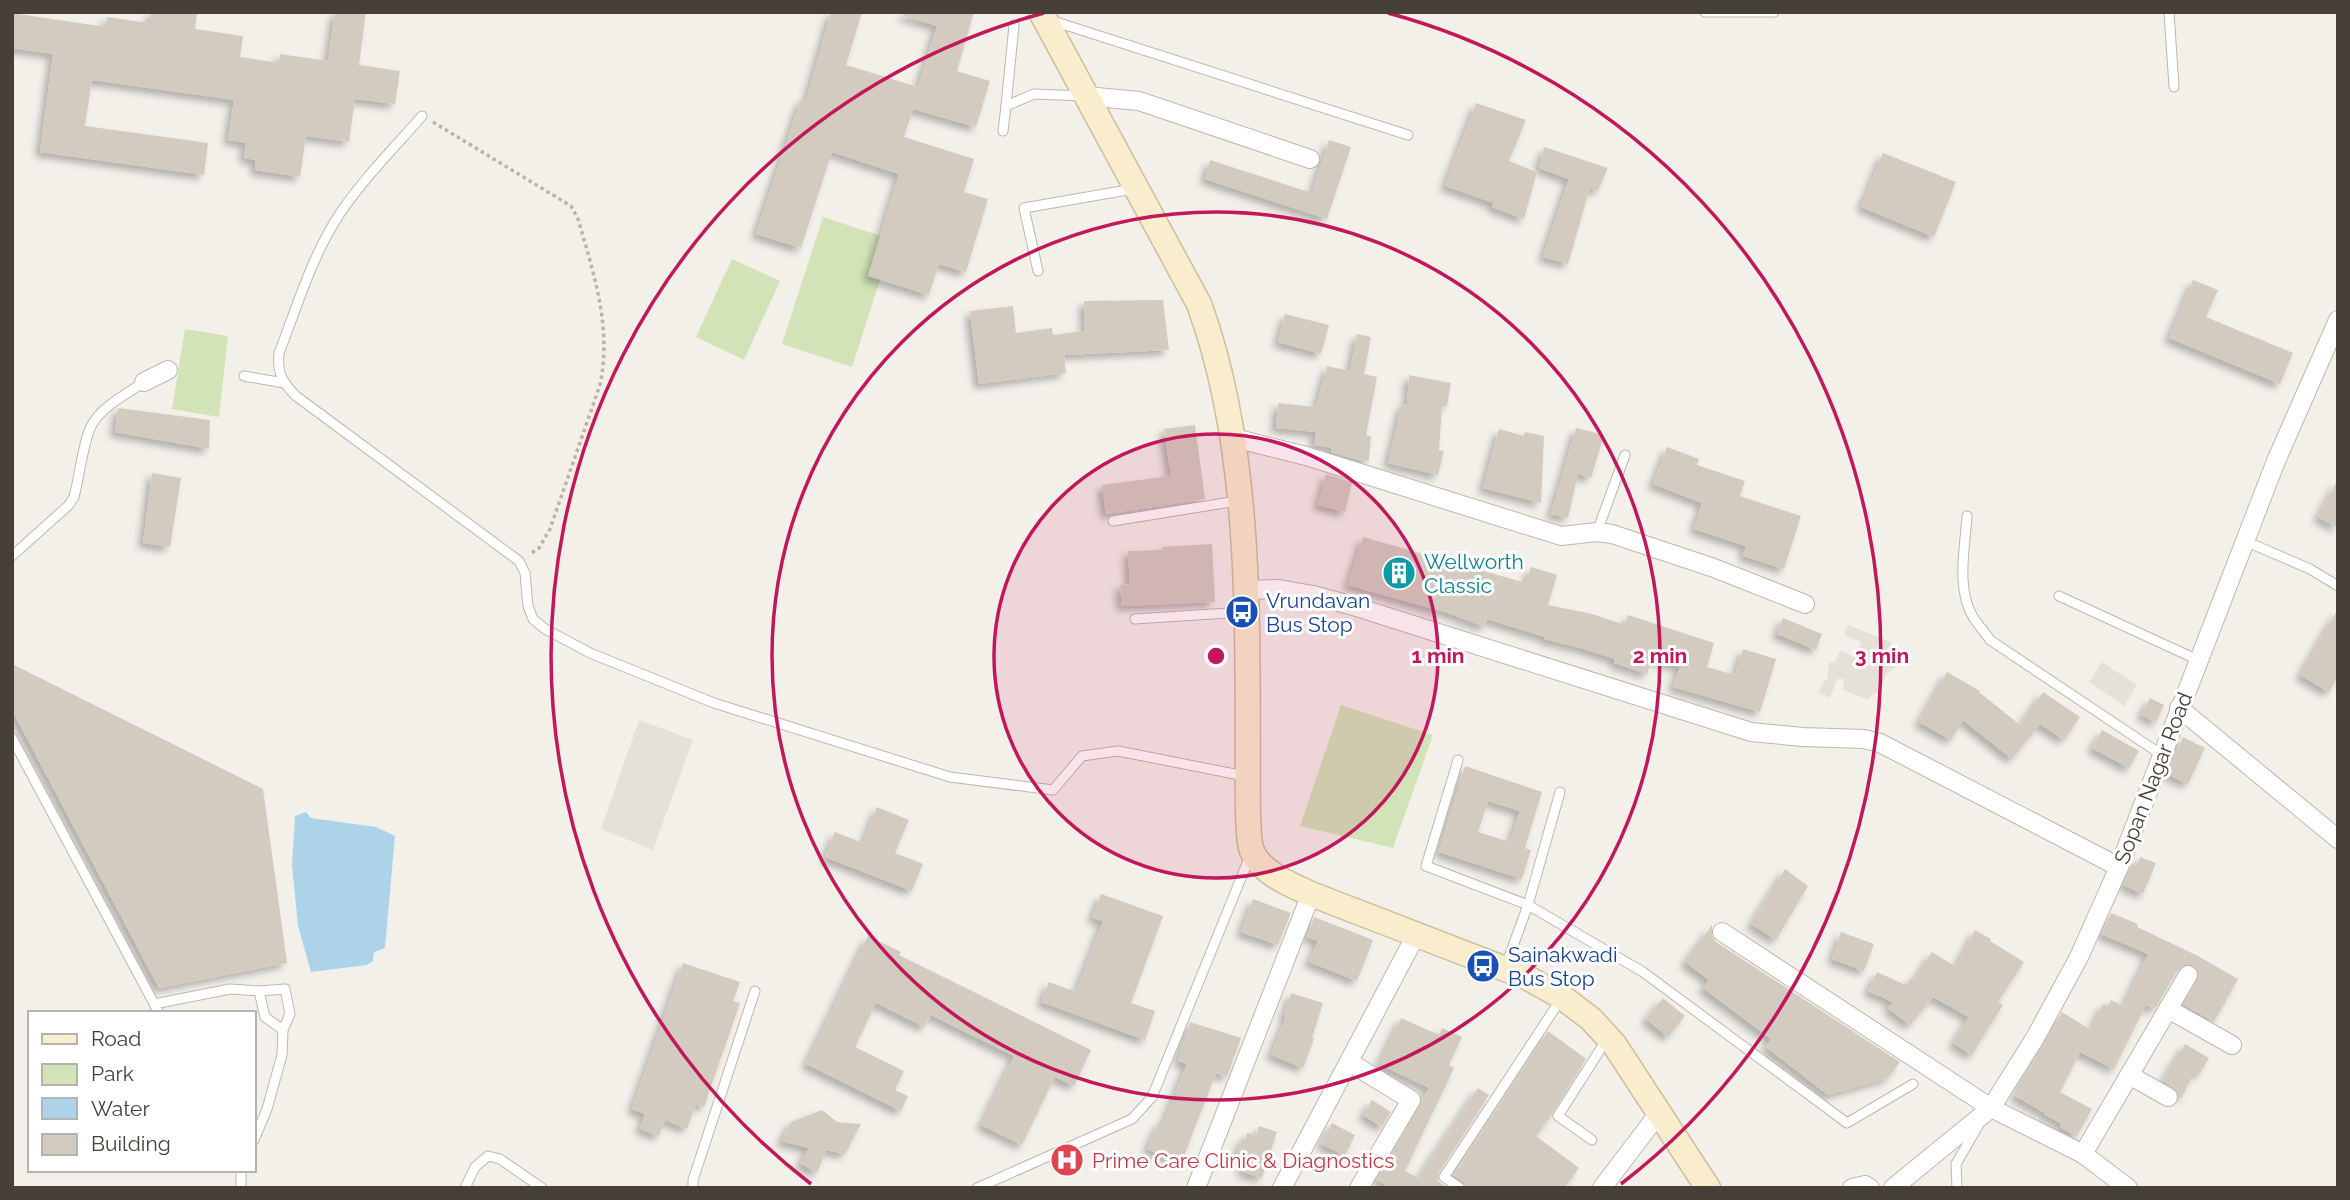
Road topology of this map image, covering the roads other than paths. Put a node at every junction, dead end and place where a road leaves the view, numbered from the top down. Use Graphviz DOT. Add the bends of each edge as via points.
graph roads {
  1 [pos="1705,12"];
  2 [pos="1774,12"];
  3 [pos="2169,12"];
  4 [pos="1763,13"];
  5 [pos="1043,15"];
  6 [pos="1014,25"];
  7 [pos="2175,87"];
  8 [pos="1086,96"];
  9 [pos="1006,106"];
  10 [pos="422,116"];
  11 [pos="1003,131"];
  12 [pos="1408,135"];
  13 [pos="1310,159"];
  14 [pos="1135,188"];
  15 [pos="1038,271"];
  16 [pos="2338,320"];
  17 [pos="168,370"];
  18 [pos="244,376"];
  19 [pos="144,382"];
  20 [pos="284,383"];
  21 [pos="1234,438"];
  22 [pos="1625,455"];
  23 [pos="1239,501"];
  24 [pos="1967,516"];
  25 [pos="1113,521"];
  26 [pos="1597,531"];
  27 [pos="2245,541"];
  28 [pos="12,556"];
  29 [pos="2338,586"];
  30 [pos="2059,596"];
  31 [pos="1246,601"];
  32 [pos="1805,604"];
  33 [pos="1135,619"];
  34 [pos="2199,660"];
  35 [pos="2179,709"];
  36 [pos="12,738"];
  37 [pos="2162,755"];
  38 [pos="1458,760"];
  39 [pos="1247,776"];
  40 [pos="1560,792"];
  41 [pos="2338,839"];
  42 [pos="1252,851"];
  43 [pos="2119,867"];
  44 [pos="1311,894"];
  45 [pos="1528,905"];
  46 [pos="1722,932"];
  47 [pos="1416,935"];
  48 [pos="1504,969"];
  49 [pos="2188,975"];
  50 [pos="259,991"];
  51 [pos="755,991"];
  52 [pos="1562,997"];
  53 [pos="156,1008"];
  54 [pos="2168,1009"];
  55 [pos="283,1030"];
  56 [pos="1608,1038"];
  57 [pos="2232,1045"];
  58 [pos="1349,1062"];
  59 [pos="2129,1075"];
  60 [pos="1913,1084"];
  61 [pos="2168,1097"];
  62 [pos="1991,1108"];
  63 [pos="1659,1113"];
  64 [pos="256,1135"];
  65 [pos="1592,1140"];
  66 [pos="2083,1154"];
  67 [pos="465,1188"];
  68 [pos="542,1188"];
  69 [pos="693,1188"];
  70 [pos="976,1188"];
  71 [pos="1196,1188"];
  72 [pos="1282,1188"];
  73 [pos="1359,1188"];
  74 [pos="1460,1188"];
  75 [pos="1602,1188"];
  76 [pos="1708,1188"];
  77 [pos="1852,1188"];
  78 [pos="1870,1188"];
  79 [pos="1893,1188"];
  80 [pos="1957,1188"];
  81 [pos="2128,1188"];
  1 -- 4 [label="lane"];
  2 -- 4 [label="lane"];
  3 -- 7 [label="lane"];
  5 -- 8 [label="street"];
  5 -- 12 [label="lane"];
  6 -- 9 [label="lane"];
  8 -- 9 [label="lane" via="1034,94"];
  8 -- 13 [label="street" via="1139,101"];
  8 -- 14 [label="street"];
  9 -- 11 [label="lane"];
  10 -- 20 [label="lane" via="353,195 319,251 279,353 277,369"];
  14 -- 15 [label="lane" via="1024,208"];
  14 -- 21 [label="street" via="1199,304 1213,343"];
  16 -- 27 [label="street, Sopan Nagar Road"];
  17 -- 19 [label="street"];
  18 -- 20 [label="lane"];
  19 -- 28 [label="lane" via="94,420 74,497"];
  20 -- 39 [label="lane" via="519,561 533,619 590,653 714,703 950,777 1053,790 1082,756 1118,751"];
  21 -- 23 [label="street"];
  21 -- 26 [label="street" via="1561,536"];
  22 -- 26 [label="lane"];
  23 -- 25 [label="lane"];
  23 -- 31 [label="street"];
  24 -- 37 [label="lane" via="1964,596 1990,640"];
  26 -- 32 [label="street" via="1714,568"];
  27 -- 29 [label="lane"];
  27 -- 34 [label="street, Sopan Nagar Road"];
  30 -- 34 [label="lane"];
  31 -- 33 [label="lane"];
  31 -- 39 [label="street"];
  31 -- 43 [label="street" via="1279,589 1338,601 1751,732 1880,743"];
  34 -- 35 [label="street, Sopan Nagar Road"];
  35 -- 37 [label="street, Sopan Nagar Road"];
  35 -- 41 [label="street"];
  36 -- 53 [label="lane"];
  37 -- 43 [label="street, Sopan Nagar Road"];
  38 -- 45 [label="lane" via="1426,866"];
  39 -- 42 [label="street"];
  40 -- 45 [label="lane"];
  42 -- 44 [label="street" via="1264,867"];
  42 -- 70 [label="lane" via="1152,1097 1132,1119"];
  43 -- 62 [label="street, Sopan Nagar Road" via="2079,957"];
  44 -- 47 [label="street"];
  44 -- 71 [label="street"];
  45 -- 48 [label="lane"];
  45 -- 60 [label="lane" via="1643,972 1847,1122"];
  46 -- 62 [label="street"];
  47 -- 48 [label="street"];
  47 -- 58 [label="street"];
  48 -- 52 [label="street"];
  49 -- 54 [label="street"];
  50 -- 53 [label="lane" via="230,989"];
  50 -- 55 [label="lane" via="265,1017"];
  50 -- 55 [label="lane" via="285,989 290,1014"];
  51 -- 69 [label="lane"];
  52 -- 56 [label="street"];
  52 -- 74 [label="lane" via="1444,1177"];
  54 -- 57 [label="street"];
  54 -- 59 [label="street"];
  55 -- 64 [label="lane" via="282,1055"];
  56 -- 63 [label="street"];
  56 -- 65 [label="lane" via="1558,1116"];
  58 -- 72 [label="street"];
  58 -- 73 [label="street" via="1411,1100"];
  59 -- 61 [label="street"];
  59 -- 66 [label="street"];
  62 -- 66 [label="street"];
  62 -- 79 [label="street, Sopan Nagar Road"];
  62 -- 80 [label="lane" via="1956,1164"];
  63 -- 75 [label="street"];
  63 -- 76 [label="street"];
  66 -- 81 [label="street"];
  67 -- 68 [label="lane" via="475,1167 488,1156 500,1159"];
  77 -- 78 [label="street"];
}
